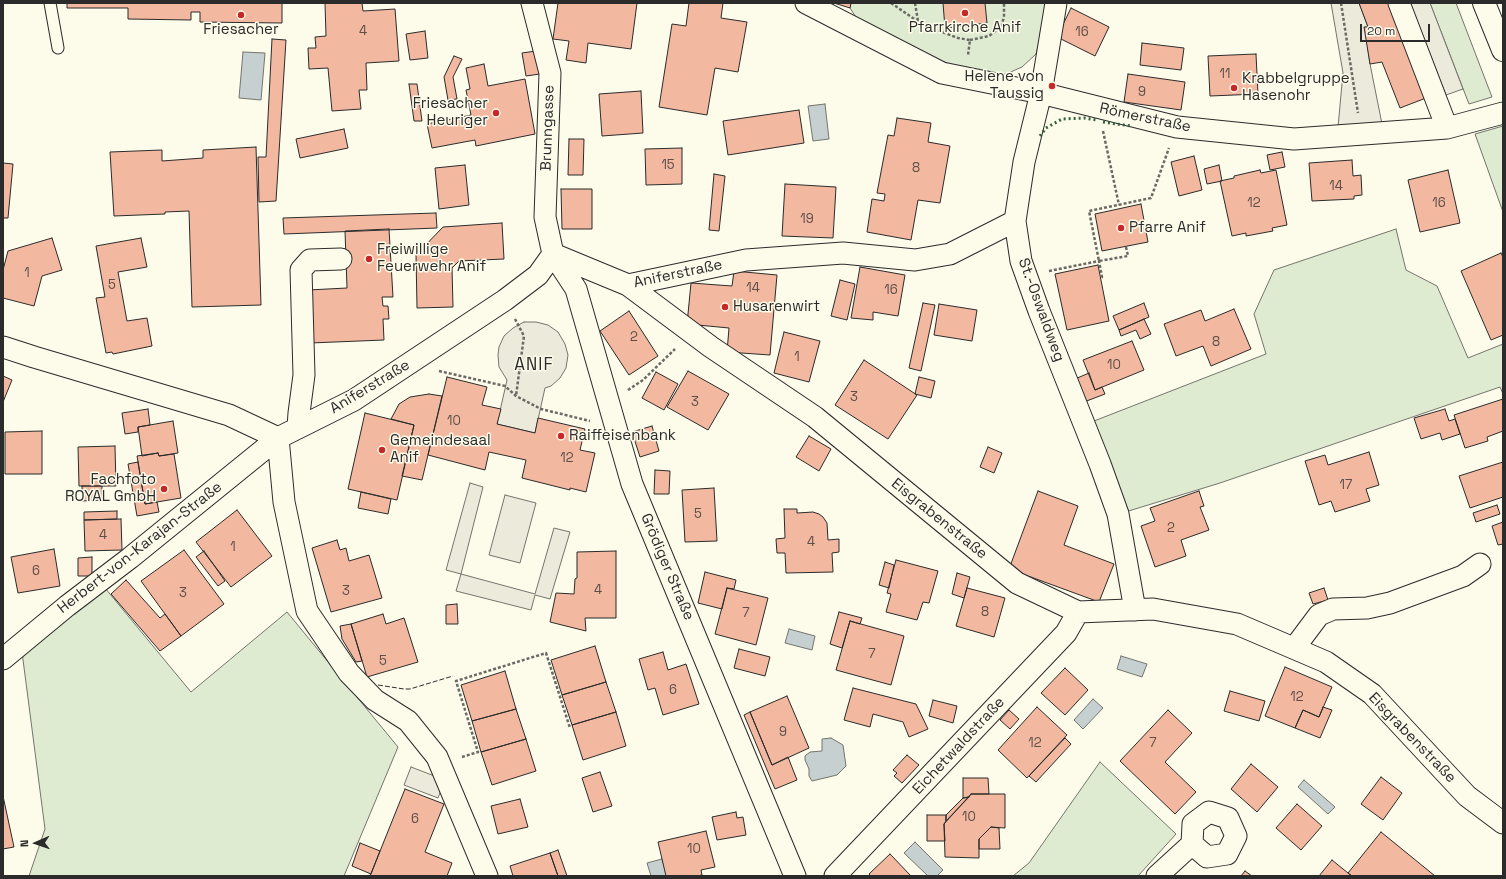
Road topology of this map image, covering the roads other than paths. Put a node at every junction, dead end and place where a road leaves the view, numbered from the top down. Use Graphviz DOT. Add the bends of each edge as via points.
graph roads {
  1 [pos="50,3"];
  2 [pos="532,3"];
  3 [pos="806,3"];
  4 [pos="1056,3"];
  5 [pos="1399,3"];
  6 [pos="1484,3"];
  7 [pos="58,48"];
  8 [pos="1503,50"];
  9 [pos="1041,93"];
  10 [pos="1503,113"];
  11 [pos="1457,125"];
  12 [pos="1015,221"];
  13 [pos="553,254"];
  14 [pos="341,259"];
  15 [pos="628,285"];
  16 [pos="3,347"];
  17 [pos="298,428"];
  18 [pos="278,438"];
  19 [pos="1480,564"];
  20 [pos="1135,610"];
  21 [pos="1078,612"];
  22 [pos="1295,647"];
  23 [pos="3,659"];
  24 [pos="1503,823"];
  25 [pos="1192,844"];
  26 [pos="488,876"];
  27 [pos="796,876"];
  28 [pos="835,876"];
  29 [pos="1157,876"];
  1 -- 7 [label="lane"];
  2 -- 13 [label="street, Brunngasse" via="550,73 544,217"];
  3 -- 9 [label="street, Römerstraße" via="942,74"];
  4 -- 9 [label="street, St.-Oswaldweg"];
  5 -- 11 [label="street"];
  6 -- 8 [label="main road"];
  9 -- 11 [label="street, Römerstraße" via="1177,127 1294,139"];
  9 -- 12 [label="street, St.-Oswaldweg" via="1024,162"];
  10 -- 11 [label="street, Römerstraße"];
  12 -- 15 [label="street, Aniferstraße" via="950,254 915,260 843,253 746,260"];
  12 -- 20 [label="street, St.-Oswaldweg" via="1021,261 1118,514"];
  13 -- 15 [label="street, Aniferstraße"];
  13 -- 17 [label="street, Aniferstraße" via="538,275 505,300 354,400"];
  13 -- 27 [label="street, Grödiger Straße" via="576,289 632,484"];
  14 -- 17 [label="street" via="310,260 301,270 304,375"];
  15 -- 21 [label="street, Eisgrabenstraße" via="691,333 815,418 1017,583"];
  16 -- 18 [label="street" via="229,415"];
  17 -- 18 [label="street, Aniferstraße"];
  18 -- 23 [label="street, Herbert-von-Karajan-Straße"];
  18 -- 26 [label="street" via="284,502 307,611 349,673 375,700 408,721 437,757"];
  19 -- 22 [label="street" via="1463,576 1390,603 1367,608 1333,609 1319,615"];
  20 -- 21 [label="street, Eisgrabenstraße"];
  20 -- 22 [label="street, Eisgrabenstraße" via="1153,609 1236,624"];
  21 -- 28 [label="street, Eichetwaldstraße" via="1066,633"];
  22 -- 24 [label="street, Eisgrabenstraße" via="1326,662 1372,694 1467,796"];
  25 -- 29 [label="street"];
}
